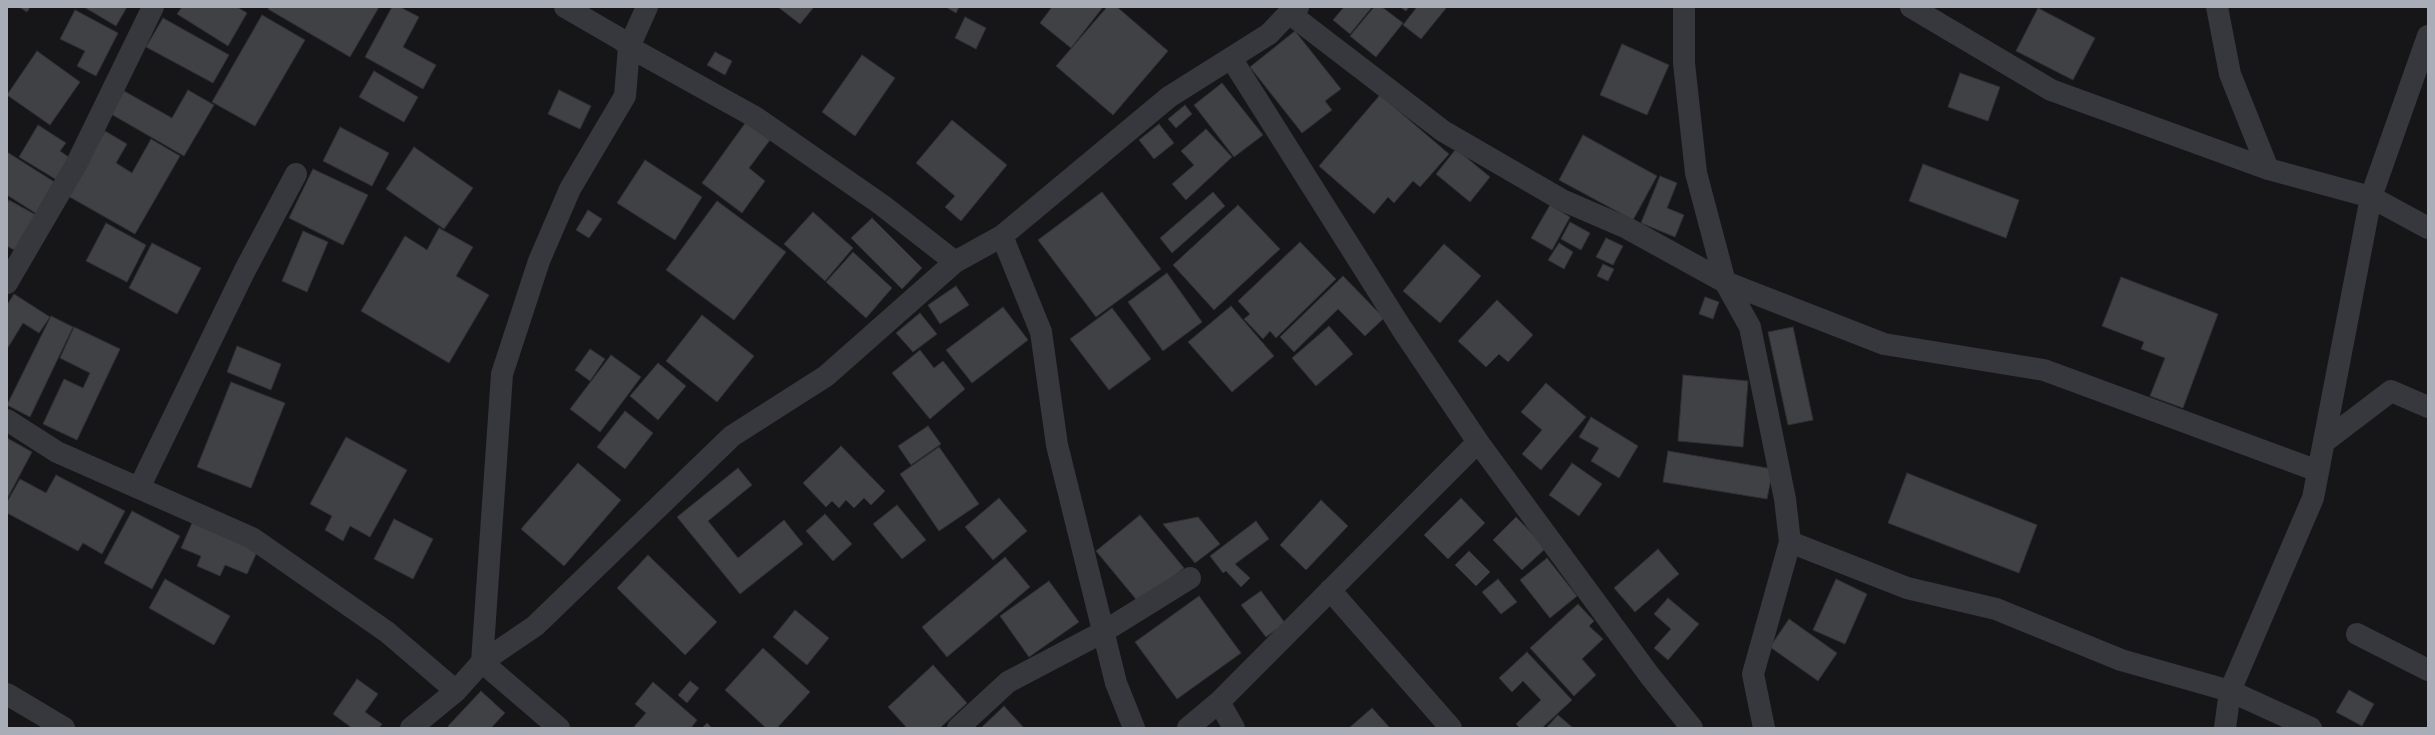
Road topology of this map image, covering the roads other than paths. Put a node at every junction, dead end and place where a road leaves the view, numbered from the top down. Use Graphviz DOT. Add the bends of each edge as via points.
graph roads {
  1 [pos="153,7"];
  2 [pos="565,7"];
  3 [pos="647,7"];
  4 [pos="1684,7"];
  5 [pos="1911,7"];
  6 [pos="2217,7"];
  7 [pos="1294,10"];
  8 [pos="2428,36"];
  9 [pos="629,47"];
  10 [pos="1231,58"];
  11 [pos="2268,169"];
  12 [pos="296,174"];
  13 [pos="2371,197"];
  14 [pos="2428,228"];
  15 [pos="1002,236"];
  16 [pos="955,262"];
  17 [pos="1725,282"];
  18 [pos="7,283"];
  19 [pos="2428,407"];
  20 [pos="7,420"];
  21 [pos="1478,442"];
  22 [pos="2324,442"];
  23 [pos="2318,471"];
  24 [pos="139,488"];
  25 [pos="1790,542"];
  26 [pos="1190,578"];
  27 [pos="1330,590"];
  28 [pos="1103,632"];
  29 [pos="2358,634"];
  30 [pos="482,662"];
  31 [pos="2428,670"];
  32 [pos="456,691"];
  33 [pos="2230,692"];
  34 [pos="7,694"];
  35 [pos="1219,702"];
  36 [pos="64,728"];
  37 [pos="411,728"];
  38 [pos="559,728"];
  39 [pos="958,728"];
  40 [pos="1134,728"];
  41 [pos="1188,728"];
  42 [pos="1234,728"];
  43 [pos="1451,728"];
  44 [pos="1692,728"];
  45 [pos="1764,728"];
  46 [pos="2225,728"];
  47 [pos="2311,728"];
  1 -- 18 [label="street" via="77,163"];
  2 -- 9 [label="street" via="622,40"];
  3 -- 9 [label="street"];
  4 -- 17 [label="street" via="1684,63 1696,173"];
  5 -- 11 [label="street" via="2051,90"];
  6 -- 11 [label="street" via="2230,74"];
  7 -- 10 [label="street" via="1269,34"];
  7 -- 17 [label="street" via="1443,131 1562,200 1627,228"];
  8 -- 13 [label="street"];
  9 -- 16 [label="street" via="756,117 882,204"];
  9 -- 30 [label="street" via="625,96 570,189 539,261 502,374"];
  10 -- 15 [label="street" via="1169,97"];
  10 -- 21 [label="street" via="1402,329"];
  11 -- 13 [label="street"];
  12 -- 24 [label="street" via="242,277"];
  13 -- 14 [label="street"];
  13 -- 22 [label="street"];
  15 -- 16 [label="street"];
  15 -- 28 [label="street" via="1041,332 1057,445"];
  16 -- 30 [label="street" via="826,376 732,436 535,626"];
  17 -- 23 [label="street" via="1884,344 2044,370"];
  17 -- 25 [label="street" via="1750,327 1786,499"];
  19 -- 22 [label="street" via="2391,391"];
  20 -- 24 [label="street" via="57,452"];
  21 -- 27 [label="street"];
  21 -- 44 [label="street" via="1650,676"];
  22 -- 23 [label="street"];
  23 -- 33 [label="street" via="2313,498"];
  24 -- 32 [label="street" via="252,538 387,632"];
  25 -- 33 [label="street" via="1907,588 1996,609 2121,660"];
  25 -- 45 [label="street" via="1753,674"];
  26 -- 28 [label="street"];
  27 -- 35 [label="street"];
  27 -- 43 [label="street"];
  28 -- 39 [label="street" via="1008,682"];
  28 -- 40 [label="street" via="1116,683"];
  29 -- 31 [label="street"];
  30 -- 32 [label="street"];
  30 -- 38 [label="street"];
  32 -- 37 [label="street"];
  33 -- 46 [label="street"];
  33 -- 47 [label="street"];
  34 -- 36 [label="street"];
  35 -- 41 [label="street"];
  35 -- 42 [label="street"];
}
